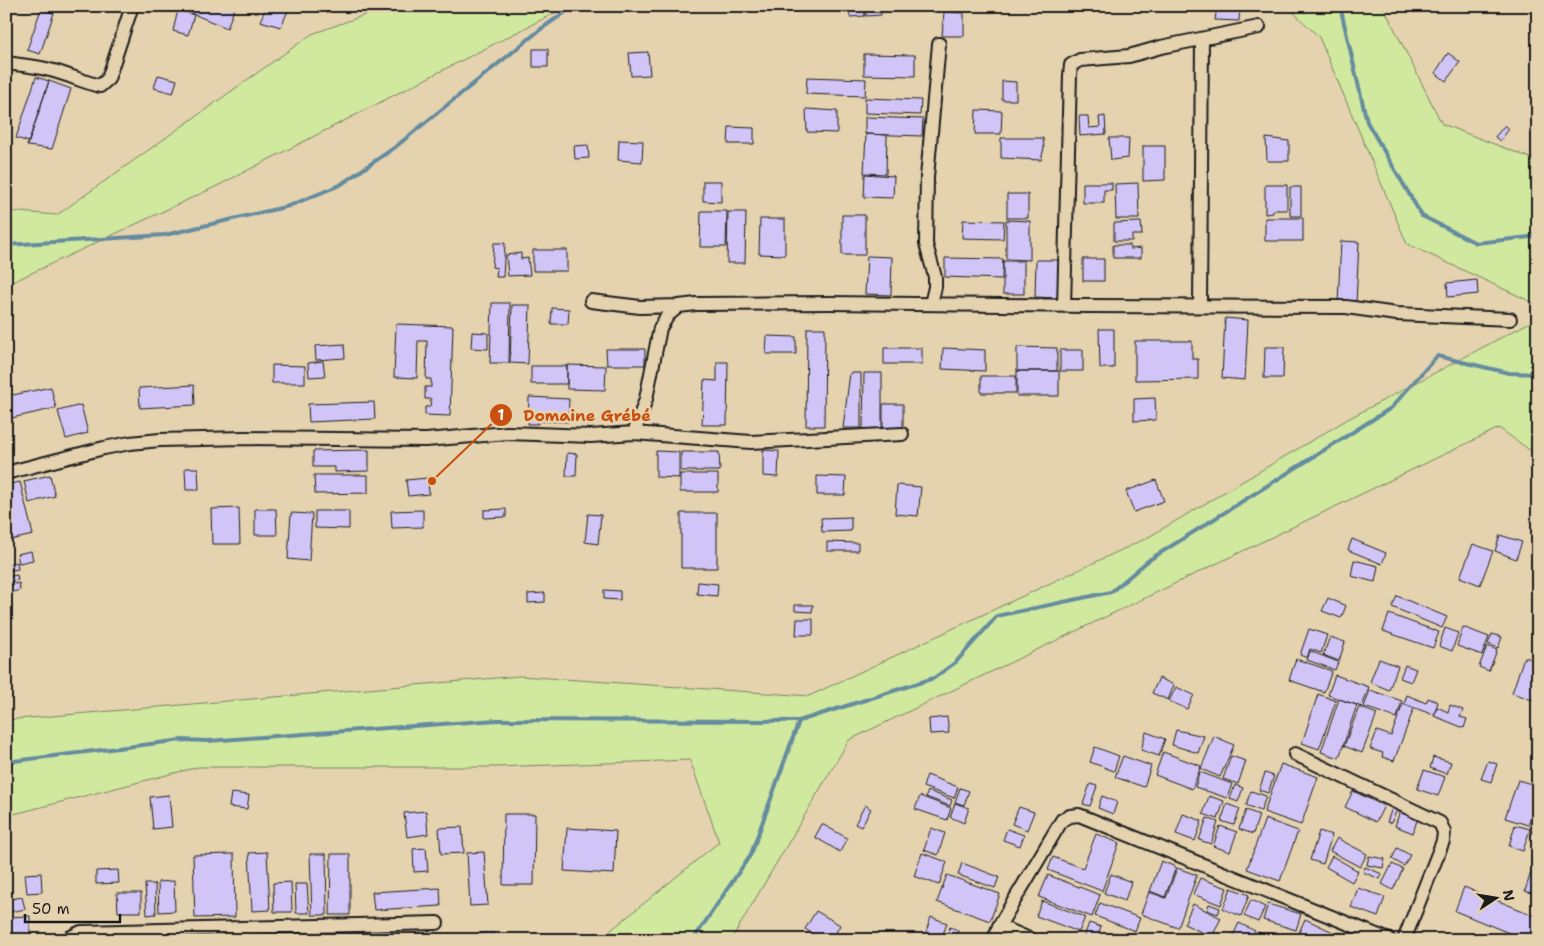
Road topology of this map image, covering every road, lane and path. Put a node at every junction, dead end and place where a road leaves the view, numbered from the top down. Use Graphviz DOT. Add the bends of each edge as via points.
graph roads {
  1 [pos="132,6"];
  2 [pos="1259,27"];
  3 [pos="1202,39"];
  4 [pos="939,44"];
  5 [pos="6,62"];
  6 [pos="591,301"];
  7 [pos="931,304"];
  8 [pos="679,306"];
  9 [pos="1064,306"];
  10 [pos="1200,306"];
  11 [pos="1510,319"];
  12 [pos="634,433"];
  13 [pos="902,434"];
  14 [pos="6,473"];
  15 [pos="1295,754"];
  16 [pos="437,923"];
  17 [pos="999,926"];
  18 [pos="70,940"];
  19 [pos="994,940"];
  20 [pos="1032,940"];
  21 [pos="1389,940"];
  22 [pos="1404,940"];
  1 -- 5 [label="street" via="108,79 100,86 47,69"];
  2 -- 3 [label="street"];
  3 -- 9 [label="street" via="1129,56 1080,60 1072,65"];
  3 -- 10 [label="street"];
  4 -- 7 [label="street" via="927,177 926,244 935,277"];
  6 -- 8 [label="street" via="640,307"];
  7 -- 8 [label="street"];
  7 -- 9 [label="street"];
  8 -- 12 [label="street" via="660,328 646,399"];
  9 -- 10 [label="street"];
  10 -- 11 [label="street" via="1346,307 1397,314"];
  12 -- 13 [label="street" via="751,442"];
  12 -- 14 [label="street" via="591,436 507,433 426,440 160,440 104,448"];
  15 -- 22 [label="street" via="1440,823 1443,841"];
  16 -- 18 [label="street" via="82,932"];
  17 -- 19 [label="street"];
  17 -- 20 [label="street"];
  17 -- 21 [label="street" via="1062,820 1079,815"];
}
